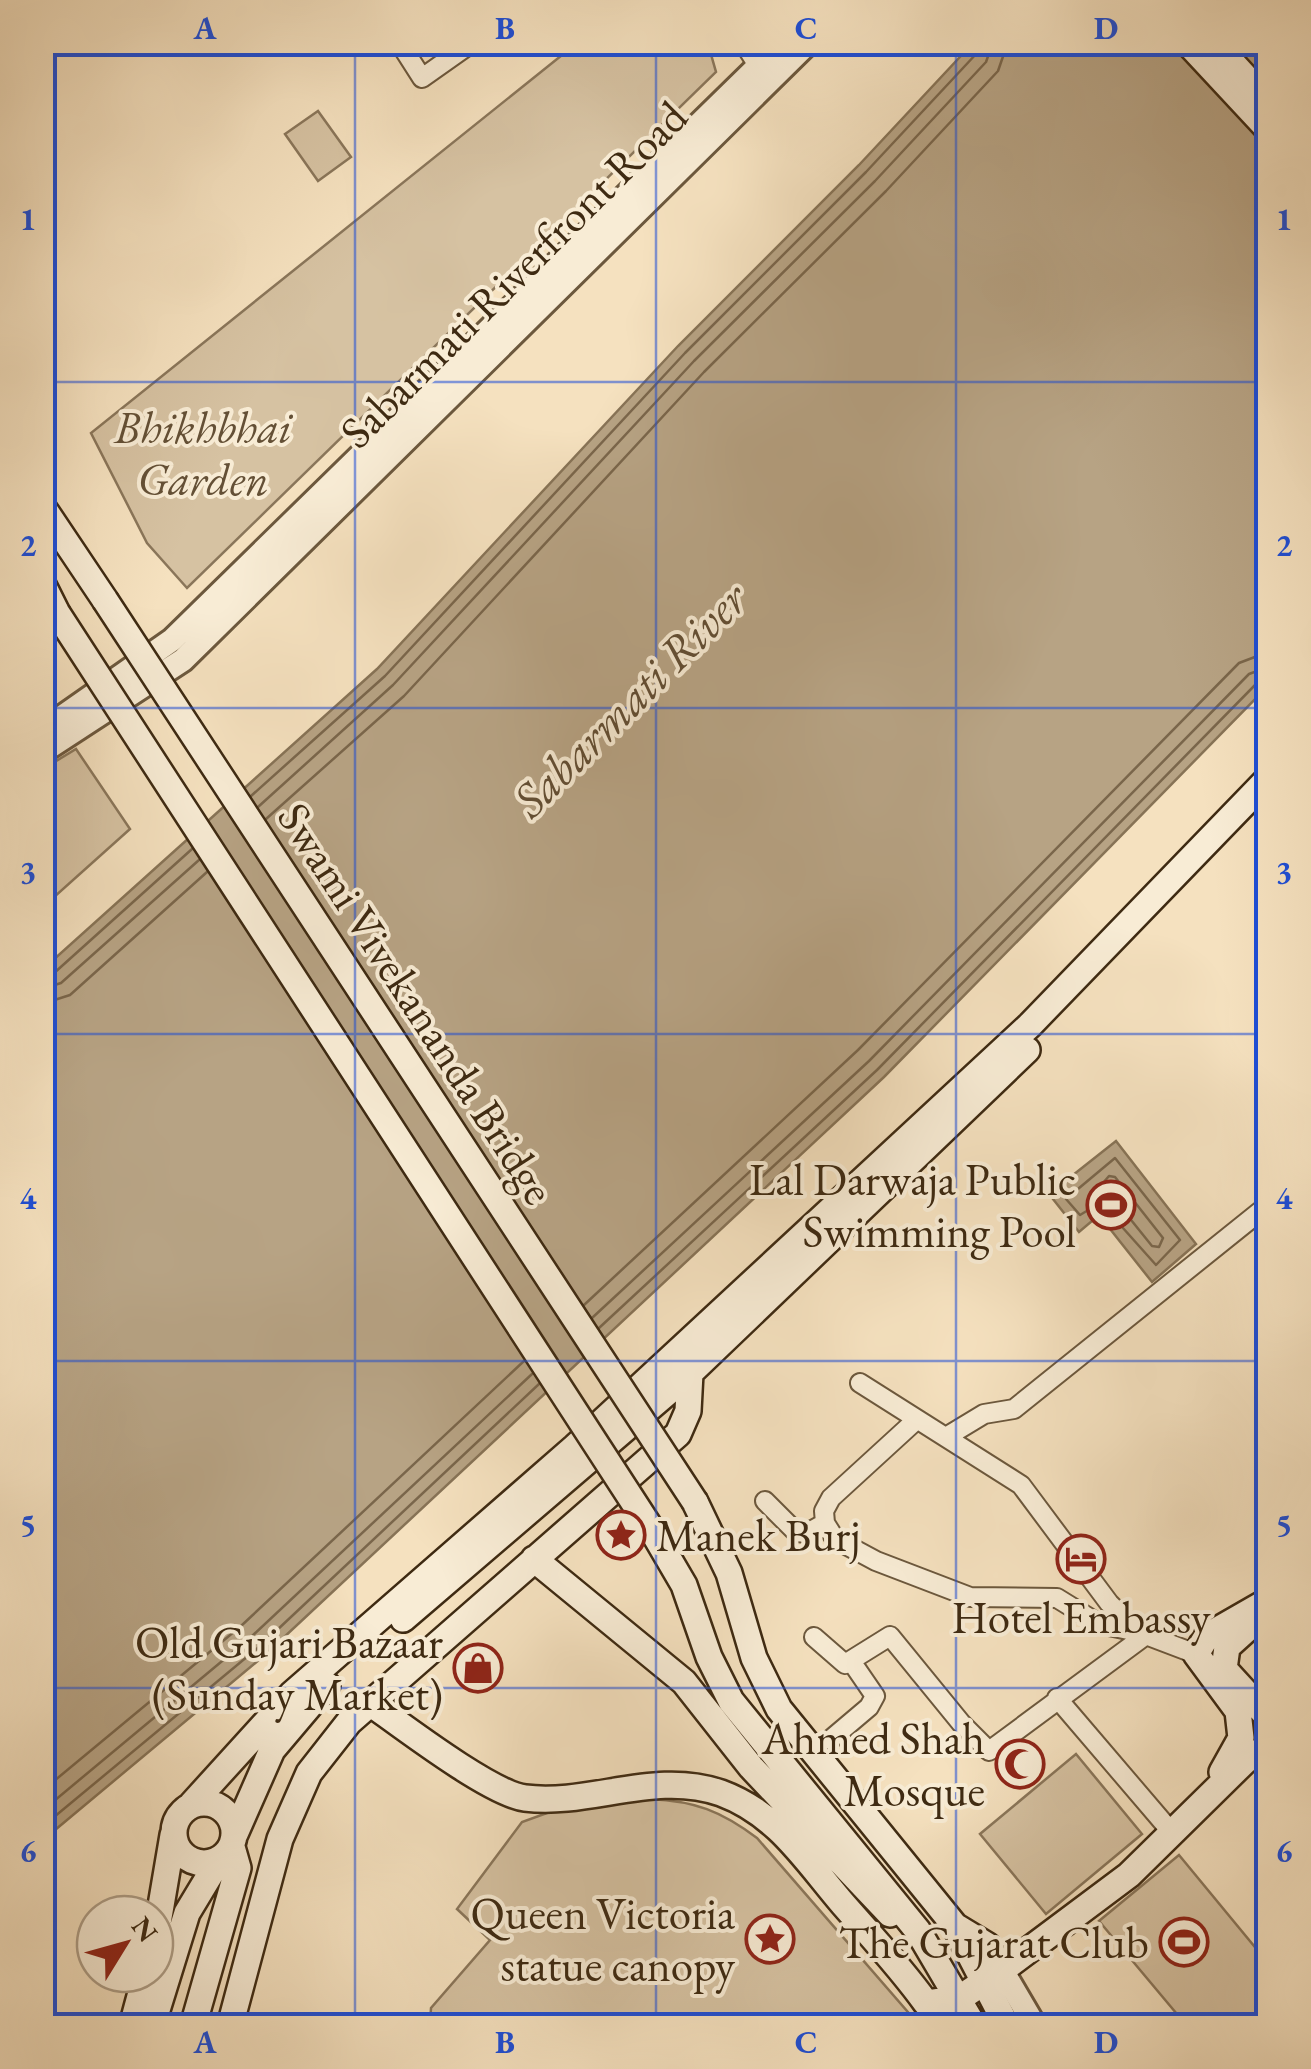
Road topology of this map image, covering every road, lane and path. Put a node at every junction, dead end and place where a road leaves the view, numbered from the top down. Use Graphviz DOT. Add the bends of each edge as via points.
graph roads {
  1 [pos="398,42"];
  2 [pos="473,42"];
  3 [pos="743,42"];
  4 [pos="783,42"];
  5 [pos="810,42"];
  6 [pos="1188,42"];
  7 [pos="1213,42"];
  8 [pos="763,74"];
  9 [pos="1268,102"];
  10 [pos="1268,129"];
  11 [pos="42,506"];
  12 [pos="42,532"];
  13 [pos="72,557"];
  14 [pos="42,583"];
  15 [pos="47,602"];
  16 [pos="42,731"];
  17 [pos="42,752"];
  18 [pos="1268,780"];
  19 [pos="1268,804"];
  20 [pos="1268,1205"];
  21 [pos="690,1373"];
  22 [pos="860,1383"];
  23 [pos="914,1422"];
  24 [pos="946,1437"];
  25 [pos="765,1501"];
  26 [pos="825,1523"];
  27 [pos="534,1559"];
  28 [pos="1268,1601"];
  29 [pos="1268,1609"];
  30 [pos="1142,1634"];
  31 [pos="814,1637"];
  32 [pos="1196,1654"];
  33 [pos="851,1661"];
  34 [pos="1057,1698"];
  35 [pos="370,1704"];
  36 [pos="1268,1717"];
  37 [pos="830,1740"];
  38 [pos="1268,1746"];
  39 [pos="1208,1799"];
  40 [pos="192,1804"];
  41 [pos="173,1834"];
  42 [pos="1174,1835"];
  43 [pos="229,1847"];
  44 [pos="163,1894"];
  45 [pos="918,1931"];
  46 [pos="992,1976"];
  47 [pos="141,1994"];
  48 [pos="960,1998"];
  49 [pos="132,2026"];
  50 [pos="152,2026"];
  51 [pos="193,2026"];
  52 [pos="230,2026"];
  53 [pos="974,2026"];
  54 [pos="1007,2026"];
  55 [pos="1036,2026"];
  1 -- 2 [label="street" via="422,78"];
  3 -- 8 [label="street"];
  4 -- 8 [label="street, Sabarmati Riverfront Road"];
  5 -- 8 [label="street, Sabarmati Riverfront Road"];
  6 -- 10 [label="main road"];
  7 -- 9 [label="main road"];
  8 -- 16 [label="street, Sabarmati Riverfront Road" via="172,640"];
  8 -- 17 [label="street, Sabarmati Riverfront Road" via="182,660"];
  11 -- 13 [label="main road"];
  12 -- 13 [label="main road"];
  13 -- 46 [label="main road, Swami Vivekananda Bridge, bridge" via="694,1502 729,1574 754,1658 779,1710 954,1926 988,1946"];
  14 -- 15 [label="main road, Swami Vivekananda Bridge"];
  15 -- 45 [label="main road, Swami Vivekananda Bridge, bridge" via="653,1532 684,1585 731,1701"];
  18 -- 40 [label="main road" via="1002,1051 589,1434 292,1694"];
  19 -- 21 [label="main road" via="952,1124"];
  20 -- 24 [label="street" via="1014,1409 984,1414"];
  21 -- 27 [label="main road" via="688,1410 678,1434"];
  21 -- 43 [label="main road" via="306,1704 272,1750"];
  22 -- 23 [label="street"];
  23 -- 24 [label="street"];
  23 -- 26 [label="street" via="840,1487 824,1511"];
  24 -- 30 [label="street" via="1021,1485 1109,1603"];
  25 -- 26 [label="street" via="796,1532"];
  26 -- 30 [label="street" via="836,1540 876,1561 970,1597 1057,1598 1099,1624"];
  27 -- 35 [label="main road"];
  27 -- 45 [label="main road" via="684,1682 752,1768 880,1907"];
  28 -- 32 [label="main road" via="1207,1636"];
  29 -- 36 [label="main road" via="1227,1647 1224,1669"];
  30 -- 32 [label="street"];
  30 -- 34 [label="street"];
  31 -- 33 [label="street" via="840,1662"];
  32 -- 39 [label="main road" via="1238,1711 1242,1738"];
  33 -- 34 [label="street" via="890,1636 984,1751"];
  33 -- 37 [label="street" via="875,1696"];
  34 -- 42 [label="street"];
  35 -- 48 [label="main road" via="460,1766 523,1798 659,1783 718,1792 742,1803 794,1840 926,2003"];
  35 -- 52 [label="main road" via="309,1773 288,1822"];
  38 -- 39 [label="main road"];
  39 -- 42 [label="main road"];
  40 -- 41 [label="main road" via="178,1816"];
  40 -- 43 [label="main road" via="207,1802 232,1818"];
  41 -- 43 [label="main road" via="189,1860 204,1864"];
  41 -- 44 [label="main road"];
  42 -- 46 [label="main road"];
  43 -- 50 [label="main road" via="187,1912"];
  43 -- 51 [label="main road" via="238,1868"];
  45 -- 48 [label="main road, Swami Vivekananda Bridge"];
  46 -- 48 [label="main road"];
  46 -- 54 [label="main road, Swami Vivekananda Bridge"];
  46 -- 55 [label="street"];
  47 -- 49 [label="main road"];
  48 -- 53 [label="main road, Swami Vivekananda Bridge"];
}
